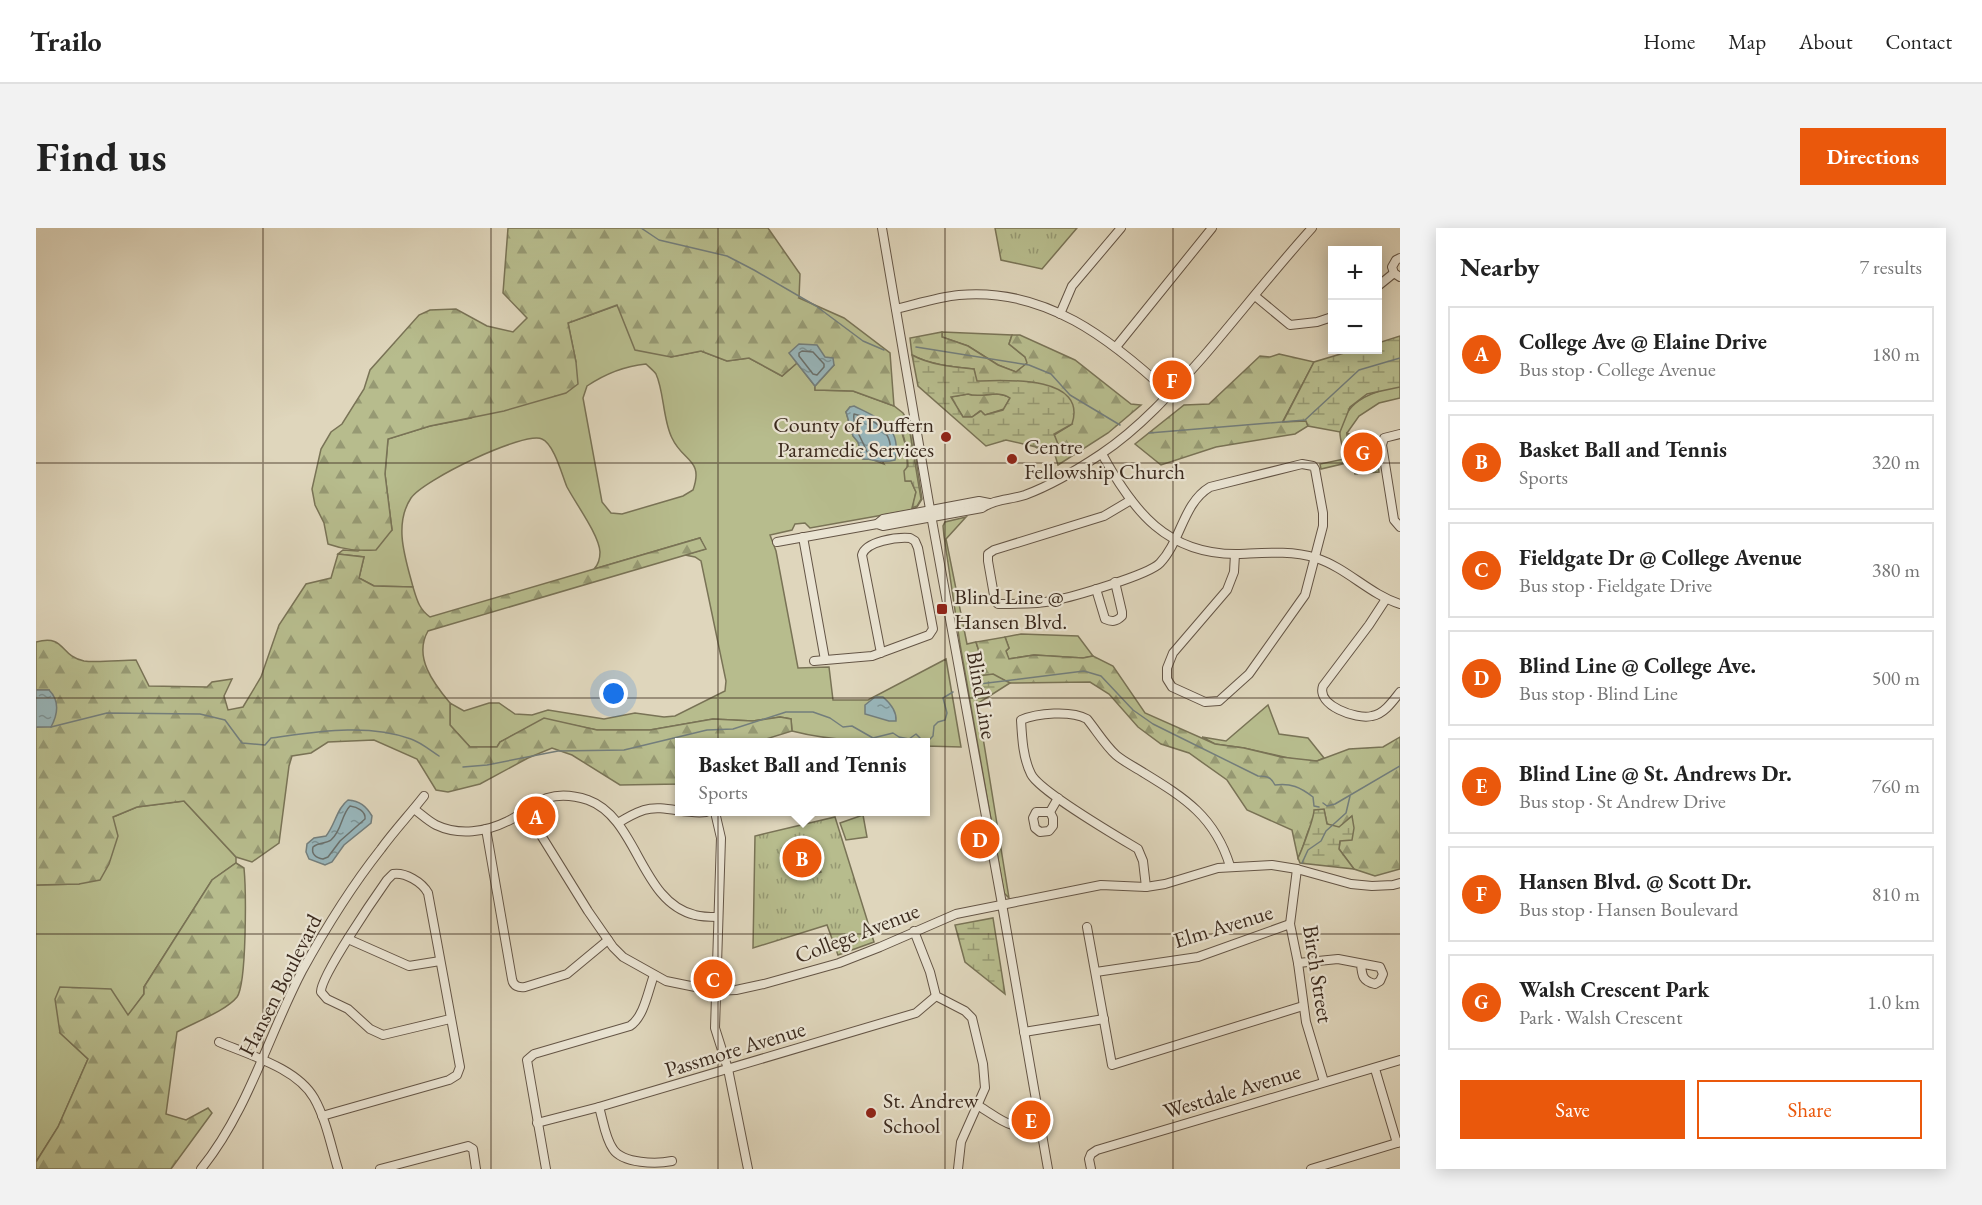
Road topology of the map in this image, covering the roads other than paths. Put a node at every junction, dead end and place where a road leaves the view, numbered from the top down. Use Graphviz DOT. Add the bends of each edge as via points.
graph roads {
  1 [pos="882,228"];
  2 [pos="1120,228"];
  3 [pos="1212,228"];
  4 [pos="1312,228"];
  5 [pos="1400,258"];
  6 [pos="1397,275"];
  7 [pos="1382,283"];
  8 [pos="1255,296"];
  9 [pos="896,309"];
  10 [pos="1060,314"];
  11 [pos="1328,318"];
  12 [pos="1116,346"];
  13 [pos="1170,393"];
  14 [pos="1400,434"];
  15 [pos="1102,454"];
  16 [pos="1131,500"];
  17 [pos="931,514"];
  18 [pos="1400,527"];
  19 [pos="803,537"];
  20 [pos="1175,540"];
  21 [pos="777,542"];
  22 [pos="1235,554"];
  23 [pos="1315,557"];
  24 [pos="1115,582"];
  25 [pos="1096,588"];
  26 [pos="1386,599"];
  27 [pos="1400,604"];
  28 [pos="881,653"];
  29 [pos="825,660"];
  30 [pos="814,661"];
  31 [pos="1400,692"];
  32 [pos="424,796"];
  33 [pos="1058,798"];
  34 [pos="414,809"];
  35 [pos="526,811"];
  36 [pos="675,811"];
  37 [pos="1050,812"];
  38 [pos="716,816"];
  39 [pos="618,823"];
  40 [pos="486,829"];
  41 [pos="1230,866"];
  42 [pos="1297,869"];
  43 [pos="1400,882"];
  44 [pos="1146,887"];
  45 [pos="1002,904"];
  46 [pos="717,917"];
  47 [pos="1290,924"];
  48 [pos="1087,927"];
  49 [pos="914,931"];
  50 [pos="348,939"];
  51 [pos="608,940"];
  52 [pos="440,961"];
  53 [pos="1298,963"];
  54 [pos="1360,964"];
  55 [pos="1096,972"];
  56 [pos="654,975"];
  57 [pos="715,992"];
  58 [pos="936,996"];
  59 [pos="1303,1006"];
  60 [pos="450,1019"];
  61 [pos="1104,1019"];
  62 [pos="1024,1032"];
  63 [pos="219,1042"];
  64 [pos="262,1060"];
  65 [pos="1400,1060"];
  66 [pos="728,1069"];
  67 [pos="1375,1069"];
  68 [pos="1324,1082"];
  69 [pos="979,1106"];
  70 [pos="599,1107"];
  71 [pos="322,1116"];
  72 [pos="537,1123"];
  73 [pos="1040,1124"];
  74 [pos="1399,1143"];
  75 [pos="672,1161"];
  76 [pos="201,1169"];
  77 [pos="338,1169"];
  78 [pos="380,1169"];
  79 [pos="476,1169"];
  80 [pos="546,1169"];
  81 [pos="748,1169"];
  82 [pos="958,1169"];
  83 [pos="1048,1169"];
  84 [pos="1092,1169"];
  85 [pos="1311,1169"];
  1 -- 9 [label="street, Blind Line"];
  2 -- 10 [label="street" via="1072,286"];
  3 -- 12 [label="street"];
  4 -- 8 [label="street"];
  5 -- 6 [label="street" via="1393,263"];
  6 -- 7 [label="street"];
  8 -- 11 [label="street" via="1290,325"];
  8 -- 13 [label="street"];
  9 -- 10 [label="street" via="948,296 980,294 1018,299"];
  9 -- 17 [label="street, Blind Line"];
  10 -- 12 [label="street"];
  12 -- 13 [label="street"];
  13 -- 15 [label="street"];
  14 -- 18 [label="street" via="1384,438 1382,445 1394,520"];
  15 -- 16 [label="street"];
  15 -- 17 [label="street" via="1041,489"];
  16 -- 20 [label="street" via="1148,521"];
  16 -- 25 [label="street" via="1104,516 988,554 998,604 1051,602"];
  17 -- 19 [label="street" via="883,519 877,524"];
  17 -- 45 [label="street, Blind Line"];
  19 -- 21 [label="street"];
  19 -- 29 [label="street"];
  20 -- 22 [label="street" via="1191,548"];
  20 -- 23 [label="street" via="1195,499 1210,487 1308,464 1315,469 1323,513"];
  20 -- 24 [label="street" via="1152,570"];
  22 -- 23 [label="street"];
  22 -- 23 [label="street" via="1227,590 1173,653 1167,668 1172,687 1205,702 1219,701 1257,664 1305,595"];
  23 -- 26 [label="street"];
  24 -- 25 [label="street"];
  24 -- 25 [label="street" via="1122,612 1116,621 1105,619"];
  26 -- 27 [label="street"];
  26 -- 31 [label="street" via="1321,691 1329,702 1354,717 1374,716"];
  28 -- 28 [label="street" via="862,555 872,544 905,538 915,541 933,629 929,635"];
  28 -- 29 [label="street"];
  29 -- 30 [label="street"];
  32 -- 34 [label="street, Hansen Boulevard"];
  33 -- 37 [label="street"];
  33 -- 41 [label="street" via="1031,774 1021,720 1032,715 1062,714 1087,719 1116,755 1194,807 1215,833"];
  33 -- 44 [label="street" via="1138,849"];
  34 -- 40 [label="street" via="437,825 455,831"];
  34 -- 64 [label="street, Hansen Boulevard" via="344,901 302,972"];
  35 -- 39 [label="street" via="546,799 576,797 601,806"];
  35 -- 40 [label="street"];
  35 -- 51 [label="street, College Avenue"];
  36 -- 39 [label="street" via="644,810"];
  38 -- 46 [label="street" via="721,838"];
  39 -- 46 [label="street" via="657,889 682,910"];
  40 -- 51 [label="street" via="514,984 520,988 567,974"];
  41 -- 42 [label="street, College Avenue"];
  41 -- 44 [label="street, College Avenue"];
  42 -- 43 [label="street, College Avenue" via="1352,884"];
  42 -- 47 [label="street, Birch Street"];
  44 -- 45 [label="street, College Avenue" via="1101,885"];
  45 -- 49 [label="street, College Avenue" via="956,914"];
  45 -- 62 [label="street, Blind Line"];
  46 -- 57 [label="street"];
  47 -- 53 [label="street, Birch Street"];
  47 -- 55 [label="street, Elm Avenue" via="1198,957"];
  48 -- 55 [label="street"];
  49 -- 57 [label="street, College Avenue" via="839,963 764,984"];
  49 -- 58 [label="street"];
  50 -- 52 [label="street" via="400,964"];
  50 -- 52 [label="street" via="390,875 401,874 428,893"];
  50 -- 60 [label="street" via="322,983 323,996 383,1035"];
  51 -- 56 [label="street, College Avenue" via="623,957"];
  52 -- 60 [label="street"];
  53 -- 54 [label="street" via="1338,959"];
  53 -- 59 [label="street, Birch Street"];
  55 -- 61 [label="street"];
  56 -- 57 [label="street, College Avenue"];
  56 -- 72 [label="street" via="641,1014 630,1026 529,1056 526,1064"];
  57 -- 66 [label="street" via="715,1028"];
  58 -- 66 [label="street, Passmore Avenue" via="916,1013"];
  58 -- 69 [label="street" via="972,1018 985,1077"];
  59 -- 61 [label="street" via="1112,1065"];
  59 -- 68 [label="street, Birch Street"];
  60 -- 71 [label="street" via="460,1067 457,1076"];
  61 -- 62 [label="street"];
  62 -- 73 [label="street, Blind Line"];
  63 -- 64 [label="street"];
  64 -- 71 [label="street" via="300,1080 314,1097"];
  64 -- 76 [label="street, Hansen Boulevard" via="229,1128"];
  65 -- 67 [label="street, Westdale Avenue"];
  66 -- 70 [label="street, Passmore Avenue"];
  66 -- 81 [label="street"];
  67 -- 68 [label="street, Westdale Avenue"];
  67 -- 74 [label="street"];
  68 -- 84 [label="street, Westdale Avenue" via="1096,1150 1089,1159"];
  69 -- 73 [label="street" via="1015,1127"];
  69 -- 82 [label="street" via="961,1142"];
  70 -- 72 [label="street, Passmore Avenue"];
  70 -- 75 [label="street" via="614,1152 654,1164"];
  71 -- 77 [label="street"];
  72 -- 80 [label="street"];
  73 -- 83 [label="street, Blind Line"];
  74 -- 85 [label="street"];
  78 -- 79 [label="street" via="468,1146 473,1149"];
}
